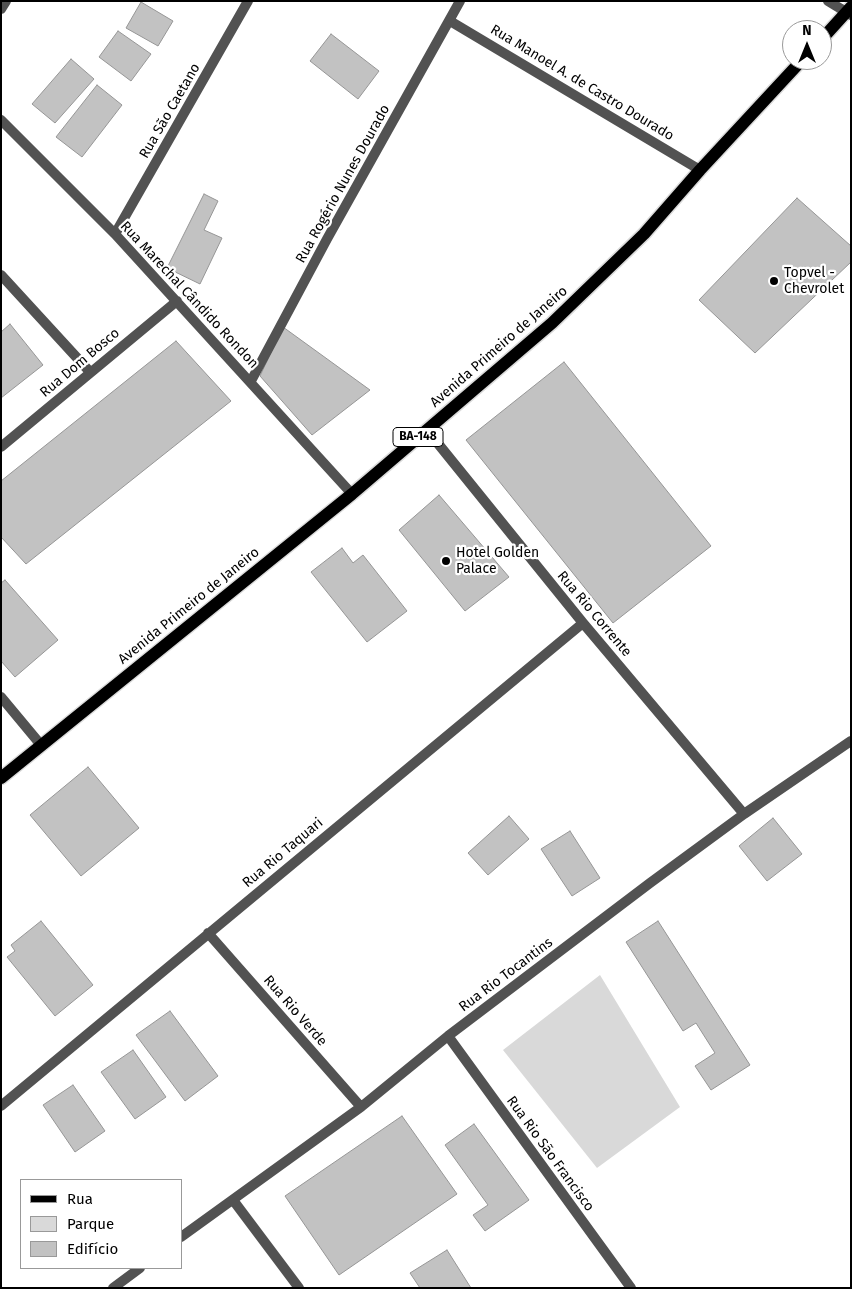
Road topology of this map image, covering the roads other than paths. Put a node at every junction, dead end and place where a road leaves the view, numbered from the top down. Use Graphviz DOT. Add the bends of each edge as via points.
graph roads {
  1 [pos="6,1"];
  2 [pos="248,1"];
  3 [pos="460,1"];
  4 [pos="828,1"];
  5 [pos="1,9"];
  6 [pos="850,11"];
  7 [pos="450,21"];
  8 [pos="832,29"];
  9 [pos="793,70"];
  10 [pos="1,120"];
  11 [pos="700,170"];
  12 [pos="115,234"];
  13 [pos="1,275"];
  14 [pos="177,301"];
  15 [pos="90,372"];
  16 [pos="250,381"];
  17 [pos="427,430"];
  18 [pos="1,447"];
  19 [pos="352,494"];
  20 [pos="583,623"];
  21 [pos="1,697"];
  22 [pos="851,741"];
  23 [pos="41,745"];
  24 [pos="1,778"];
  25 [pos="744,814"];
  26 [pos="208,933"];
  27 [pos="448,1036"];
  28 [pos="1,1106"];
  29 [pos="361,1107"];
  30 [pos="233,1200"];
  31 [pos="182,1237"];
  32 [pos="139,1269"];
  33 [pos="113,1288"];
  34 [pos="299,1288"];
  35 [pos="631,1288"];
  1 -- 5 [label="street"];
  2 -- 12 [label="street, Rua São Caetano"];
  3 -- 7 [label="street, Rua Rogério Nunes Dourado"];
  4 -- 6 [label="street"];
  6 -- 8 [label="main road"];
  7 -- 11 [label="street, Rua Manoel A. de Castro Dourado"];
  7 -- 16 [label="street, Rua Rogério Nunes Dourado"];
  9 -- 11 [label="main road, Avenida Primeiro de Janeiro / BA-148"];
  10 -- 12 [label="street, Rua Marechal Cândido Rondon"];
  11 -- 17 [label="main road, Avenida Primeiro de Janeiro / BA-148" via="644,234 552,323"];
  12 -- 14 [label="street, Rua Marechal Cândido Rondon"];
  13 -- 15 [label="street"];
  14 -- 15 [label="street, Rua Dom Bosco"];
  14 -- 16 [label="street, Rua Marechal Cândido Rondon"];
  15 -- 18 [label="street, Rua Dom Bosco"];
  16 -- 19 [label="street, Rua Marechal Cândido Rondon"];
  17 -- 19 [label="main road, Avenida Primeiro de Janeiro / BA-148"];
  17 -- 20 [label="street, Rua Rio Corrente"];
  19 -- 23 [label="main road, Avenida Primeiro de Janeiro / BA-148"];
  20 -- 25 [label="street, Rua Rio Corrente"];
  20 -- 26 [label="street, Rua Rio Taquari"];
  21 -- 23 [label="street"];
  22 -- 25 [label="street, Rua Rio Tocantins"];
  23 -- 24 [label="main road, Avenida Primeiro de Janeiro / BA-148"];
  25 -- 27 [label="street, Rua Rio Tocantins"];
  26 -- 28 [label="street, Rua Rio Taquari"];
  26 -- 29 [label="street, Rua Rio Verde"];
  27 -- 29 [label="street, Rua Rio Tocantins"];
  27 -- 35 [label="street, Rua Rio São Francisco"];
  29 -- 30 [label="street, Rua Rio Tocantins"];
  30 -- 31 [label="street, Rua Rio Tocantins"];
  30 -- 34 [label="street"];
  32 -- 33 [label="street"];
}
